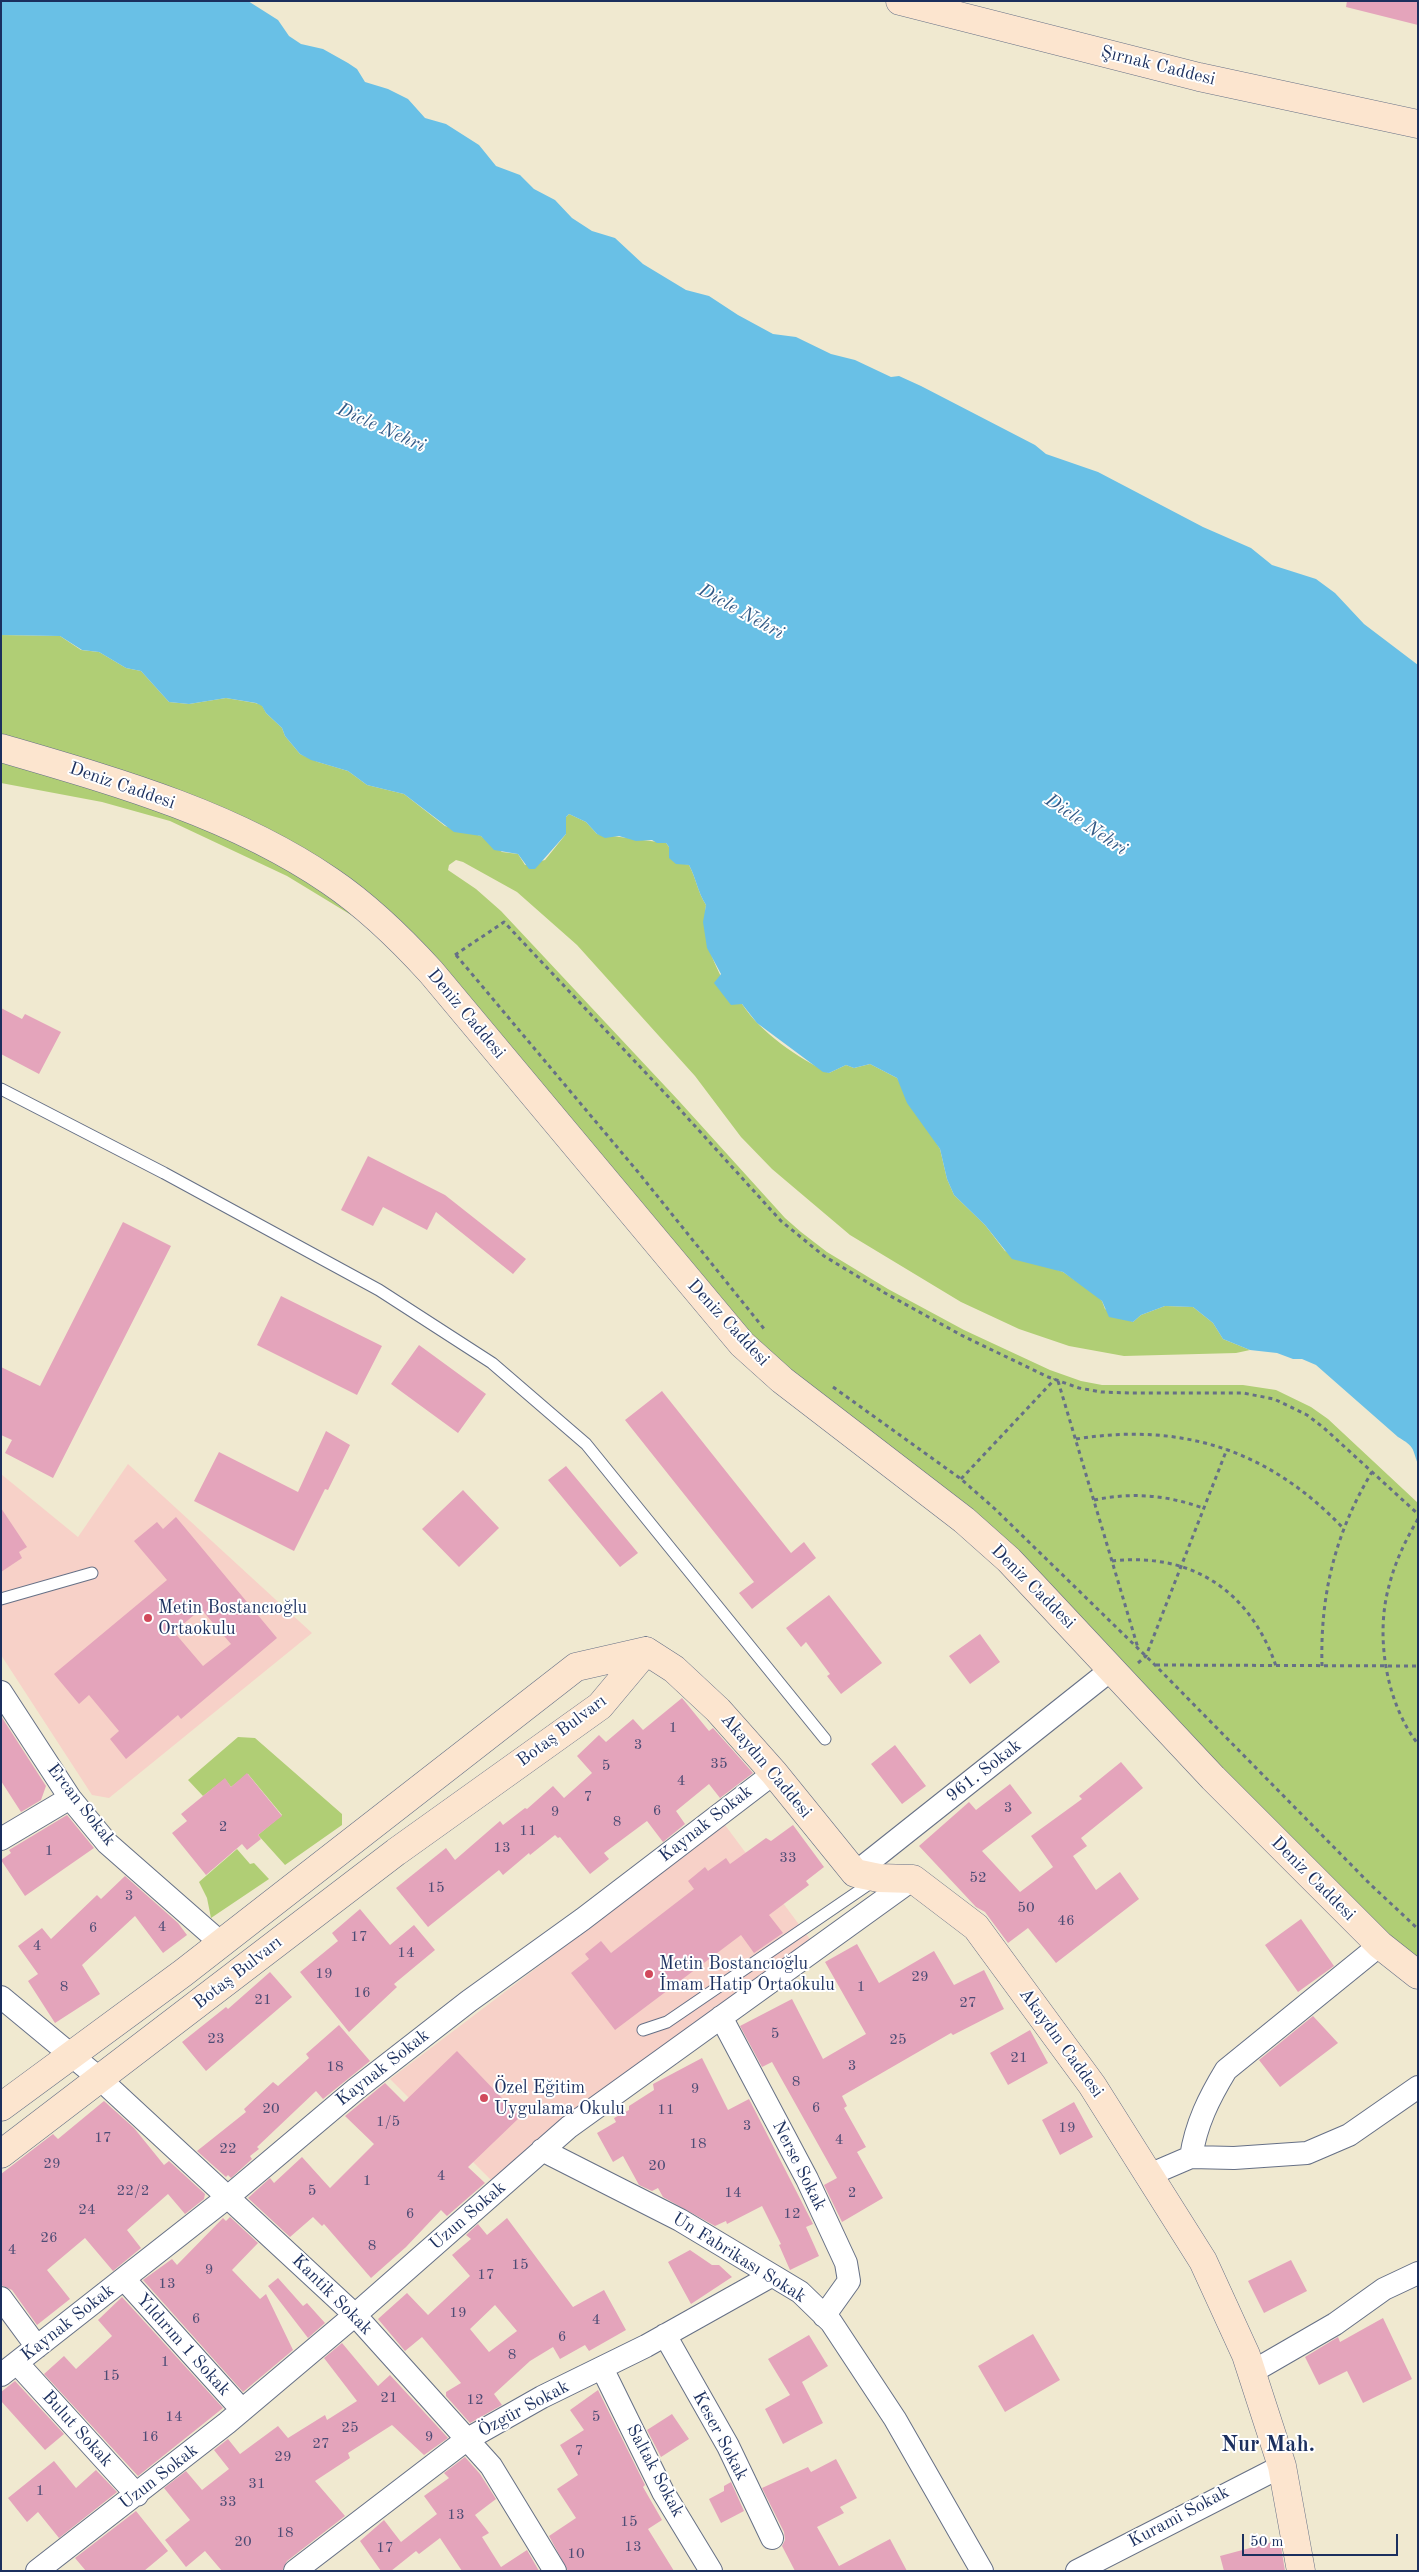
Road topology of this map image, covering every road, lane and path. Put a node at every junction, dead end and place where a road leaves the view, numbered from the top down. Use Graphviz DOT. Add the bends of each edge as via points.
graph roads {
  1 [pos="900,1"];
  2 [pos="1418,124"];
  3 [pos="1,748"];
  4 [pos="456,955"];
  5 [pos="430,972"];
  6 [pos="1,1090"];
  7 [pos="770,1336"];
  8 [pos="1056,1380"];
  9 [pos="826,1382"];
  10 [pos="1076,1439"];
  11 [pos="1226,1449"];
  12 [pos="1372,1472"];
  13 [pos="961,1479"];
  14 [pos="1094,1500"];
  15 [pos="1204,1508"];
  16 [pos="1418,1514"];
  17 [pos="1418,1519"];
  18 [pos="1343,1528"];
  19 [pos="1112,1561"];
  20 [pos="1181,1566"];
  21 [pos="92,1572"];
  22 [pos="1,1599"];
  23 [pos="1138,1648"];
  24 [pos="646,1651"];
  25 [pos="1146,1656"];
  26 [pos="1155,1665"];
  27 [pos="1276,1666"];
  28 [pos="1322,1666"];
  29 [pos="1386,1666"];
  30 [pos="1418,1666"];
  31 [pos="1112,1669"];
  32 [pos="1,1692"];
  33 [pos="825,1739"];
  34 [pos="1418,1744"];
  35 [pos="774,1773"];
  36 [pos="70,1798"];
  37 [pos="1,1838"];
  38 [pos="867,1875"];
  39 [pos="914,1879"];
  40 [pos="1418,1929"];
  41 [pos="221,1943"];
  42 [pos="1380,1945"];
  43 [pos="1418,1975"];
  44 [pos="1,1997"];
  45 [pos="721,2017"];
  46 [pos="644,2030"];
  47 [pos="71,2054"];
  48 [pos="100,2079"];
  49 [pos="1418,2086"];
  50 [pos="1,2107"];
  51 [pos="542,2150"];
  52 [pos="1,2154"];
  53 [pos="1191,2157"];
  54 [pos="1149,2175"];
  55 [pos="229,2196"];
  56 [pos="1418,2273"];
  57 [pos="771,2276"];
  58 [pos="124,2279"];
  59 [pos="1,2298"];
  60 [pos="355,2315"];
  61 [pos="824,2316"];
  62 [pos="665,2335"];
  63 [pos="37,2347"];
  64 [pos="602,2368"];
  65 [pos="9,2369"];
  66 [pos="1252,2372"];
  67 [pos="242,2410"];
  68 [pos="466,2440"];
  69 [pos="1282,2466"];
  70 [pos="137,2495"];
  71 [pos="772,2538"];
  72 [pos="37,2571"];
  73 [pos="295,2571"];
  74 [pos="555,2571"];
  75 [pos="711,2571"];
  76 [pos="982,2571"];
  77 [pos="1077,2571"];
  78 [pos="1301,2571"];
  1 -- 2 [label="street, Şırnak Caddesi" via="1199,77"];
  3 -- 5 [label="street, Deniz Caddesi" via="175,803 285,853 365,908 395,934"];
  4 -- 5 [label="path"];
  4 -- 7 [label="path"];
  4 -- 8 [label="path" via="504,922 798,1237 885,1293 961,1335"];
  5 -- 31 [label="street, Deniz Caddesi" via="742,1344 782,1380 1009,1560"];
  6 -- 33 [label="lane" via="164,1173 380,1290 492,1363 586,1444"];
  8 -- 10 [label="path"];
  8 -- 12 [label="path" via="1101,1392 1243,1393 1274,1399 1307,1415"];
  8 -- 13 [label="path"];
  9 -- 13 [label="path"];
  10 -- 11 [label="path" via="1106,1434 1159,1434"];
  10 -- 14 [label="path"];
  11 -- 15 [label="path"];
  11 -- 18 [label="path" via="1253,1460 1302,1489"];
  12 -- 16 [label="path"];
  12 -- 18 [label="path"];
  13 -- 23 [label="path"];
  14 -- 15 [label="path" via="1116,1496 1153,1496"];
  14 -- 19 [label="path"];
  15 -- 20 [label="path"];
  17 -- 29 [label="path" via="1400,1550 1388,1588 1383,1627"];
  18 -- 28 [label="path" via="1327,1582"];
  19 -- 20 [label="path" via="1147,1559"];
  19 -- 23 [label="path"];
  20 -- 25 [label="path"];
  20 -- 27 [label="path" via="1218,1584 1248,1611 1260,1628"];
  21 -- 22 [label="lane"];
  23 -- 25 [label="path"];
  24 -- 35 [label="street, Akaydın Caddesi" via="674,1669 718,1710"];
  24 -- 41 [label="street, Botaş Bulvarı" via="576,1667"];
  24 -- 48 [label="street, Botaş Bulvarı" via="600,1706 396,1852"];
  25 -- 26 [label="path"];
  26 -- 27 [label="path"];
  26 -- 40 [label="path"];
  27 -- 28 [label="path"];
  28 -- 29 [label="path"];
  29 -- 30 [label="path"];
  29 -- 34 [label="path" via="1396,1704"];
  31 -- 38 [label="street, 961. Sokak"];
  31 -- 42 [label="street, Deniz Caddesi" via="1212,1778"];
  32 -- 36 [label="street, Ercan Sokak"];
  35 -- 38 [label="street, Akaydın Caddesi"];
  35 -- 55 [label="street, Kaynak Sokak" via="583,1919 469,2000 356,2088"];
  36 -- 37 [label="street"];
  36 -- 41 [label="street, Ercan Sokak" via="107,1843"];
  38 -- 39 [label="street"];
  38 -- 46 [label="lane" via="667,2022"];
  39 -- 45 [label="street, Uzun Sokak"];
  39 -- 54 [label="street, Akaydın Caddesi" via="976,1927 1092,2085"];
  41 -- 47 [label="street, Botaş Bulvarı"];
  42 -- 43 [label="street, Deniz Caddesi"];
  42 -- 53 [label="street" via="1226,2070 1195,2133"];
  44 -- 47 [label="street, Kantik Sokak"];
  45 -- 51 [label="street, Uzun Sokak"];
  45 -- 61 [label="street, Nerse Sokak" via="807,2179 846,2263 849,2281"];
  47 -- 48 [label="street, Kantik Sokak"];
  47 -- 50 [label="street, Botaş Bulvarı"];
  48 -- 52 [label="street, Botaş Bulvarı"];
  48 -- 55 [label="street, Kantik Sokak"];
  49 -- 53 [label="street" via="1349,2135 1307,2153"];
  51 -- 57 [label="street, Un Fabrikası Sokak" via="680,2220"];
  51 -- 60 [label="street, Uzun Sokak"];
  53 -- 54 [label="street"];
  54 -- 66 [label="street, Akaydın Caddesi" via="1203,2261"];
  55 -- 58 [label="street, Kaynak Sokak"];
  55 -- 60 [label="street, Kantik Sokak"];
  56 -- 66 [label="street" via="1384,2289 1335,2324"];
  57 -- 61 [label="street, Un Fabrikası Sokak" via="800,2292"];
  57 -- 62 [label="street, Özgür Sokak"];
  58 -- 63 [label="street, Kaynak Sokak"];
  58 -- 67 [label="street, Yıldırım 1 Sokak"];
  59 -- 63 [label="street"];
  60 -- 67 [label="street, Uzun Sokak"];
  60 -- 68 [label="street, Kantik Sokak"];
  61 -- 76 [label="street, Un Fabrikası Sokak" via="895,2418"];
  62 -- 64 [label="street, Özgür Sokak"];
  62 -- 71 [label="street, Keser Sokak" via="728,2446"];
  63 -- 65 [label="street, Kaynak Sokak"];
  64 -- 68 [label="street, Özgür Sokak"];
  64 -- 75 [label="street, Saltak Sokak" via="663,2492"];
  65 -- 70 [label="street, Bulut Sokak"];
  66 -- 69 [label="street, Akaydın Caddesi"];
  67 -- 70 [label="street, Uzun Sokak"];
  68 -- 73 [label="street, Özgür Sokak"];
  68 -- 74 [label="street, Kantik Sokak" via="491,2466"];
  69 -- 77 [label="street, Kurami Sokak"];
  69 -- 78 [label="street, Akaydın Caddesi"];
  70 -- 72 [label="street, Uzun Sokak"];
}
